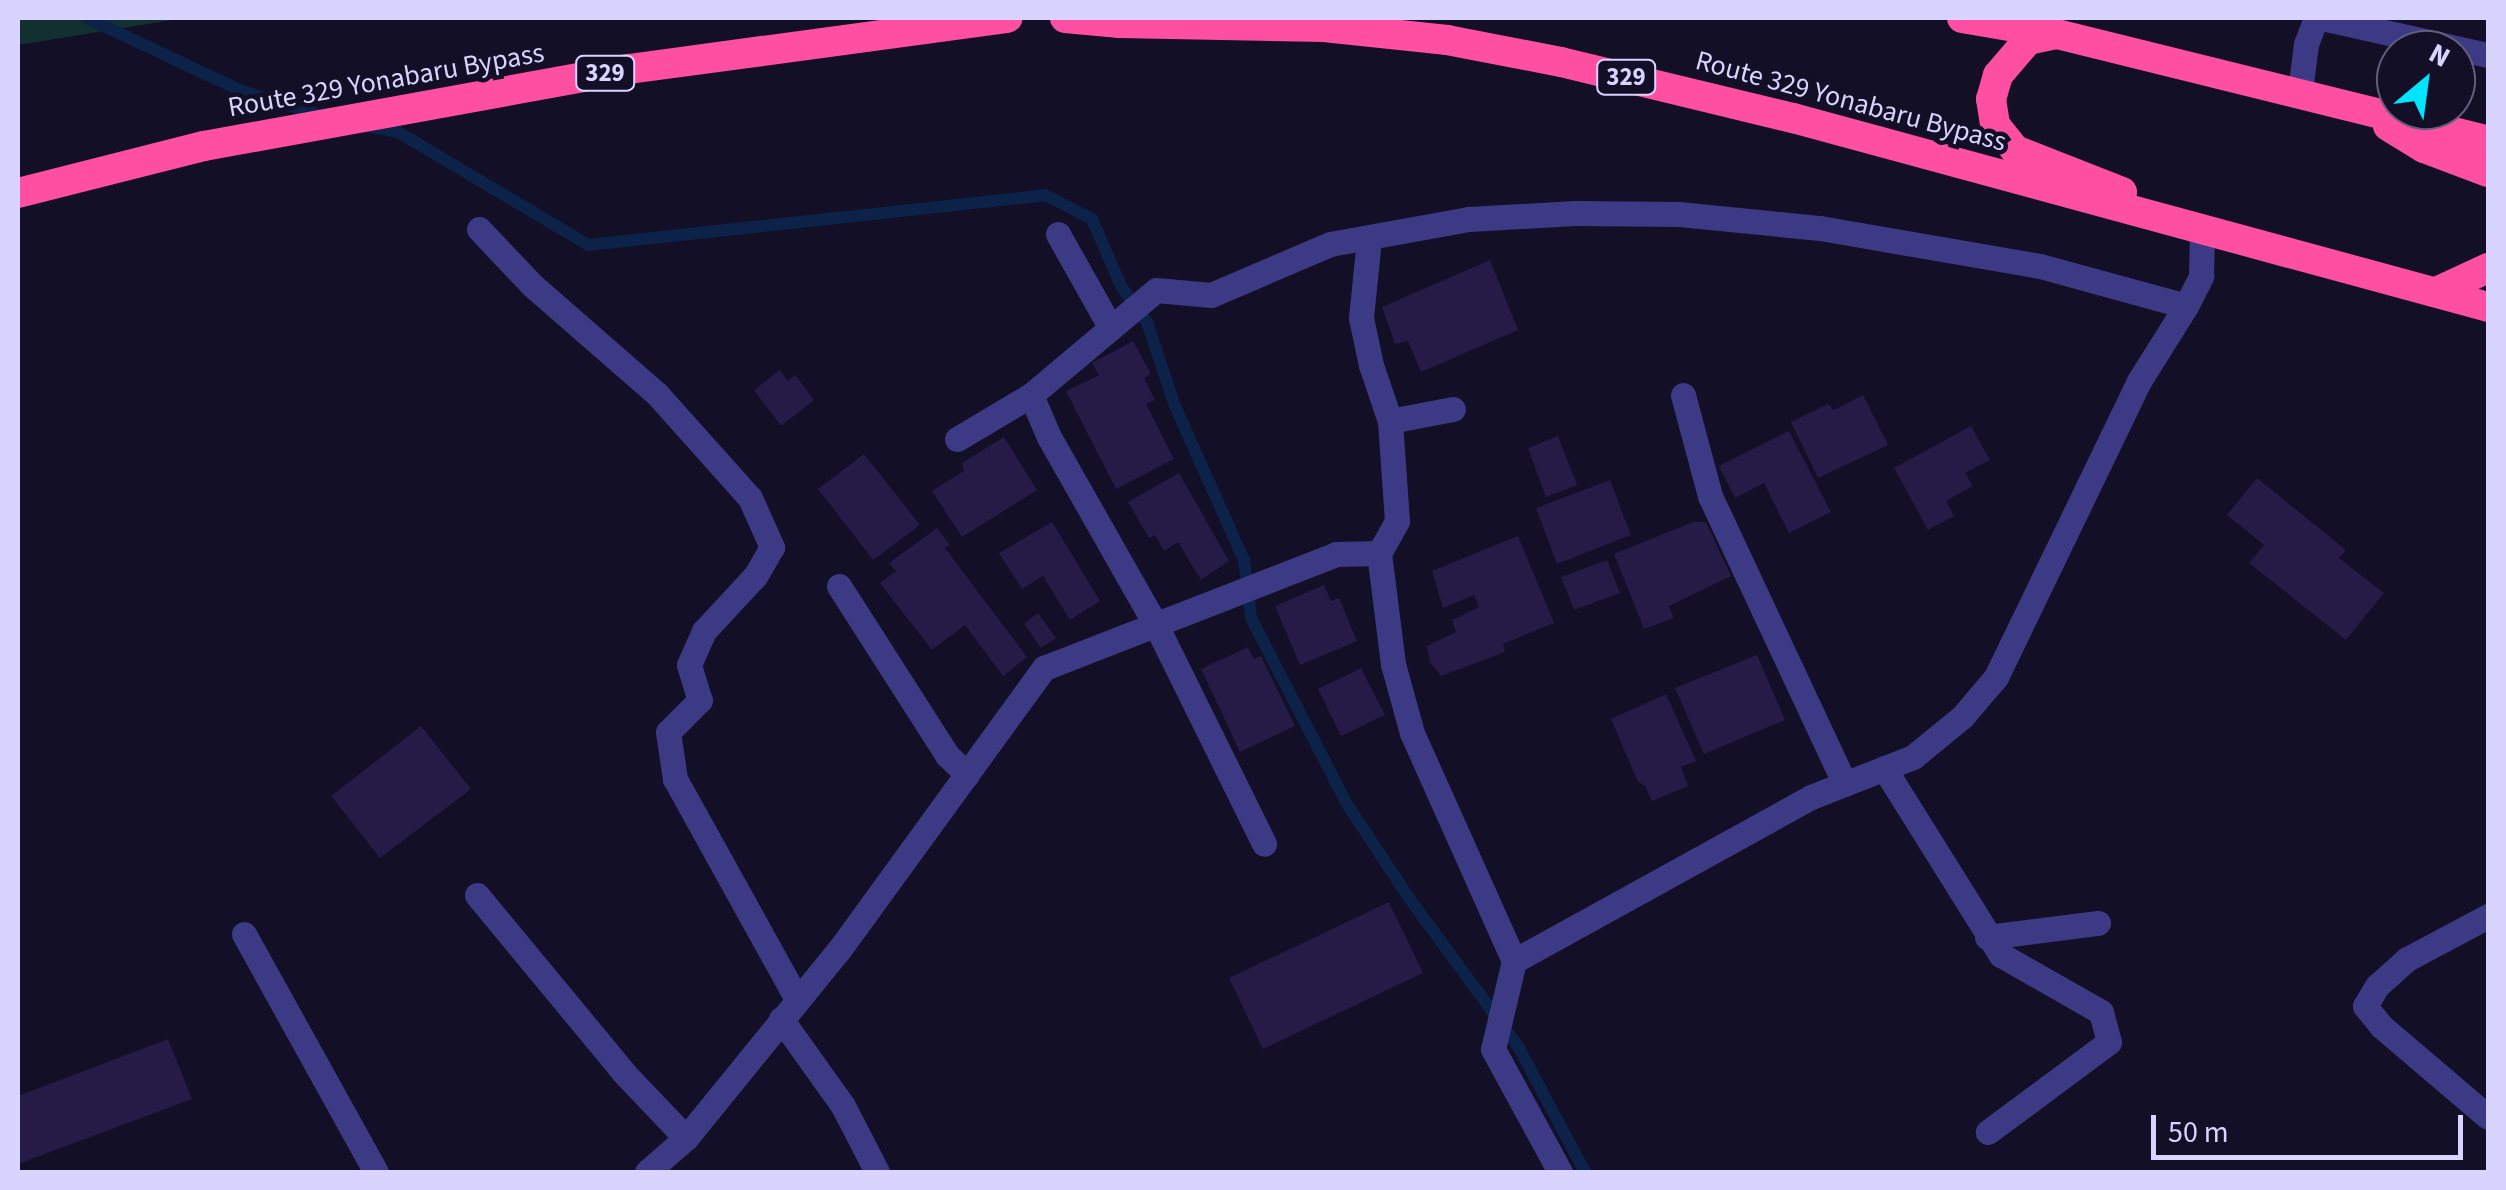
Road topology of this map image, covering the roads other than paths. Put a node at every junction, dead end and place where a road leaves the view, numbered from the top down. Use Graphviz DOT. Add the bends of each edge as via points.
graph roads {
  1 [pos="1008,18"];
  2 [pos="1065,18"];
  3 [pos="1962,18"];
  4 [pos="2319,18"];
  5 [pos="2376,30"];
  6 [pos="2058,34"];
  7 [pos="2300,91"];
  8 [pos="2360,108"];
  9 [pos="2488,142"];
  10 [pos="2488,172"];
  11 [pos="18,193"];
  12 [pos="2174,220"];
  13 [pos="480,230"];
  14 [pos="2202,232"];
  15 [pos="1058,234"];
  16 [pos="1369,239"];
  17 [pos="2488,268"];
  18 [pos="2436,292"];
  19 [pos="2186,306"];
  20 [pos="2488,307"];
  21 [pos="1109,325"];
  22 [pos="1684,395"];
  23 [pos="1031,396"];
  24 [pos="1453,409"];
  25 [pos="1390,421"];
  26 [pos="956,440"];
  27 [pos="1379,553"];
  28 [pos="839,586"];
  29 [pos="1156,625"];
  30 [pos="1884,768"];
  31 [pos="967,774"];
  32 [pos="1845,784"];
  33 [pos="1264,844"];
  34 [pos="477,895"];
  35 [pos="2488,916"];
  36 [pos="2098,923"];
  37 [pos="244,934"];
  38 [pos="1986,937"];
  39 [pos="1514,960"];
  40 [pos="789,1009"];
  41 [pos="2488,1117"];
  42 [pos="1988,1132"];
  43 [pos="686,1138"];
  44 [pos="376,1172"];
  45 [pos="647,1172"];
  46 [pos="877,1172"];
  47 [pos="1560,1172"];
  1 -- 11 [label="highway, Route 329 Yonabaru Bypass / 329" via="629,69 204,146"];
  2 -- 12 [label="highway, Route 329 Yonabaru Bypass / 329" via="1324,27 1447,40 1678,88"];
  3 -- 6 [label="highway"];
  4 -- 5 [label="street"];
  4 -- 7 [label="street" via="2306,44"];
  6 -- 7 [label="highway"];
  6 -- 12 [label="highway" via="2028,40 1998,75 1991,98 1995,126 2014,150 2097,179"];
  7 -- 8 [label="highway"];
  8 -- 9 [label="highway"];
  8 -- 10 [label="highway" via="2424,148"];
  12 -- 14 [label="highway, Route 329 Yonabaru Bypass / 329"];
  13 -- 40 [label="street" via="656,394 750,498 772,547 755,576 704,631 690,664 700,700 668,732 675,779"];
  14 -- 18 [label="highway, Route 329 Yonabaru Bypass / 329"];
  14 -- 19 [label="street" via="2201,276"];
  15 -- 21 [label="street"];
  16 -- 19 [label="street" via="1470,219 1680,214 1820,228 2040,266"];
  16 -- 21 [label="street" via="1330,244 1211,295 1156,290"];
  16 -- 25 [label="street" via="1362,318"];
  17 -- 18 [label="highway"];
  18 -- 20 [label="highway, Route 329 Yonabaru Bypass / 329"];
  19 -- 30 [label="street" via="2139,381 1996,677 1962,718 1913,756"];
  21 -- 23 [label="street"];
  22 -- 32 [label="street" via="1710,496"];
  23 -- 26 [label="street"];
  23 -- 29 [label="street"];
  24 -- 25 [label="street"];
  25 -- 27 [label="street" via="1397,521"];
  27 -- 29 [label="street" via="1336,554"];
  27 -- 39 [label="street" via="1393,664 1412,733"];
  28 -- 31 [label="street" via="947,755"];
  29 -- 31 [label="street" via="1044,668"];
  29 -- 33 [label="street"];
  30 -- 32 [label="street"];
  30 -- 38 [label="street"];
  31 -- 40 [label="street"];
  32 -- 39 [label="street"];
  34 -- 43 [label="street" via="624,1074"];
  35 -- 41 [label="street" via="2407,960 2365,1006"];
  36 -- 38 [label="street"];
  37 -- 44 [label="street"];
  38 -- 42 [label="street" via="2001,956 2101,1012 2109,1042"];
  39 -- 47 [label="street" via="1492,1049"];
  40 -- 43 [label="street"];
  40 -- 46 [label="street"];
  43 -- 45 [label="street"];
}
